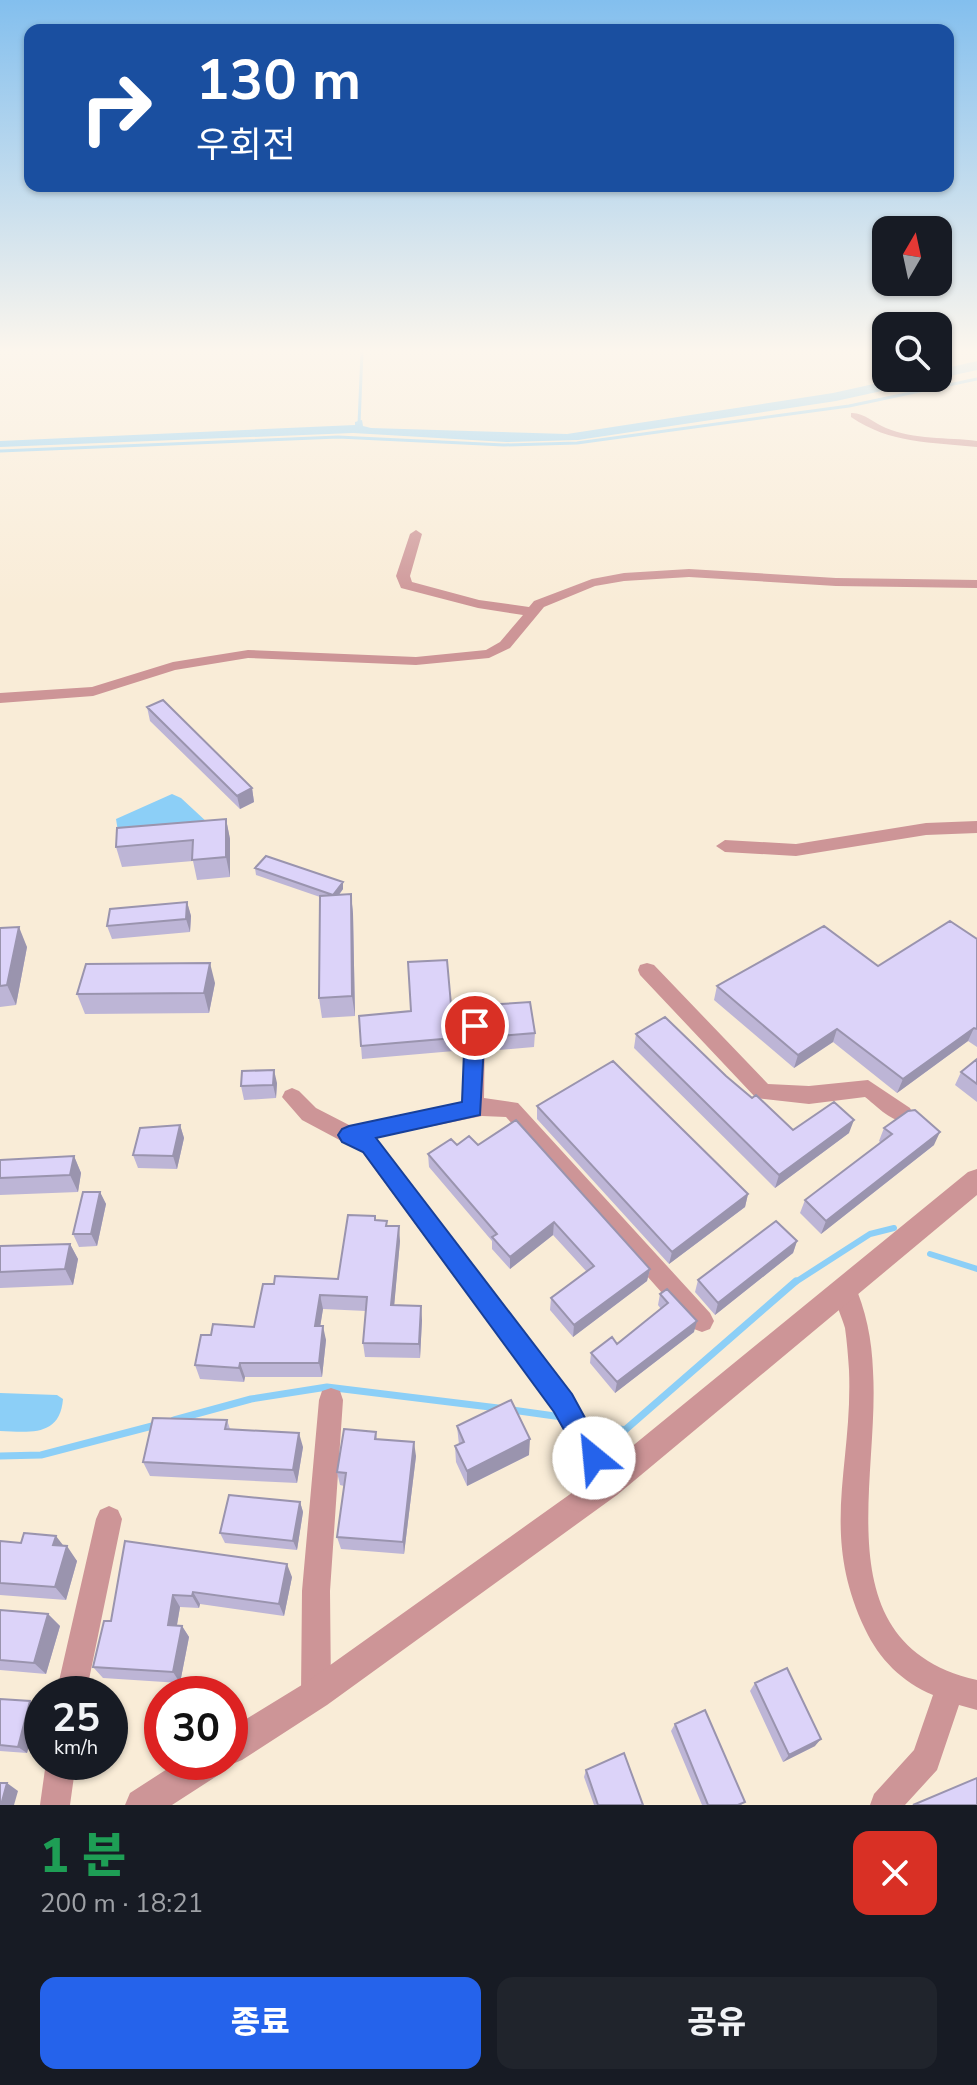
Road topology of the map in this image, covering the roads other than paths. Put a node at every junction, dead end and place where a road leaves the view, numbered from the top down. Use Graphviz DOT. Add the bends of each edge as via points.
graph roads {
  1 [pos="896,436"];
  2 [pos="977,444"];
  3 [pos="416,534"];
  4 [pos="977,584"];
  5 [pos="532,612"];
  6 [pos="0,698"];
  7 [pos="977,827"];
  8 [pos="725,846"];
  9 [pos="647,970"];
  10 [pos="475,1026"];
  11 [pos="292,1097"];
  12 [pos="473,1108"];
  13 [pos="903,1114"];
  14 [pos="349,1135"];
  15 [pos="977,1180"];
  16 [pos="845,1289"];
  17 [pos="702,1321"];
  18 [pos="331,1400"];
  19 [pos="607,1485"];
  20 [pos="109,1519"];
  21 [pos="75,1676"];
  22 [pos="963,1692"];
  23 [pos="316,1694"];
  24 [pos="248,1737"];
  25 [pos="58,1780"];
  26 [pos="180,1780"];
  27 [pos="55,1805"];
  28 [pos="142,1805"];
  29 [pos="885,1805"];
  1 -- 2 [label="street"];
  3 -- 5 [label="street" via="403,576 406,585"];
  4 -- 5 [label="street" via="647,575 592,583 562,593"];
  5 -- 6 [label="street" via="505,645 489,654 416,661 248,654 173,666 93,691"];
  7 -- 8 [label="street" via="907,831 796,850"];
  9 -- 13 [label="street" via="763,1092 809,1095 868,1088"];
  10 -- 12 [label="street"];
  11 -- 14 [label="street" via="309,1114"];
  12 -- 14 [label="street"];
  12 -- 17 [label="street" via="516,1113"];
  14 -- 19 [label="street" via="370,1146 563,1403"];
  15 -- 16 [label="street"];
  16 -- 19 [label="street"];
  16 -- 22 [label="street" via="859,1337 853,1557 857,1584 895,1655 927,1681"];
  18 -- 23 [label="street" via="316,1591"];
  19 -- 23 [label="street"];
  20 -- 21 [label="street"];
  22 -- 29 [label="street" via="926,1759"];
  23 -- 24 [label="street"];
  25 -- 27 [label="street"];
  26 -- 28 [label="street"];
}
